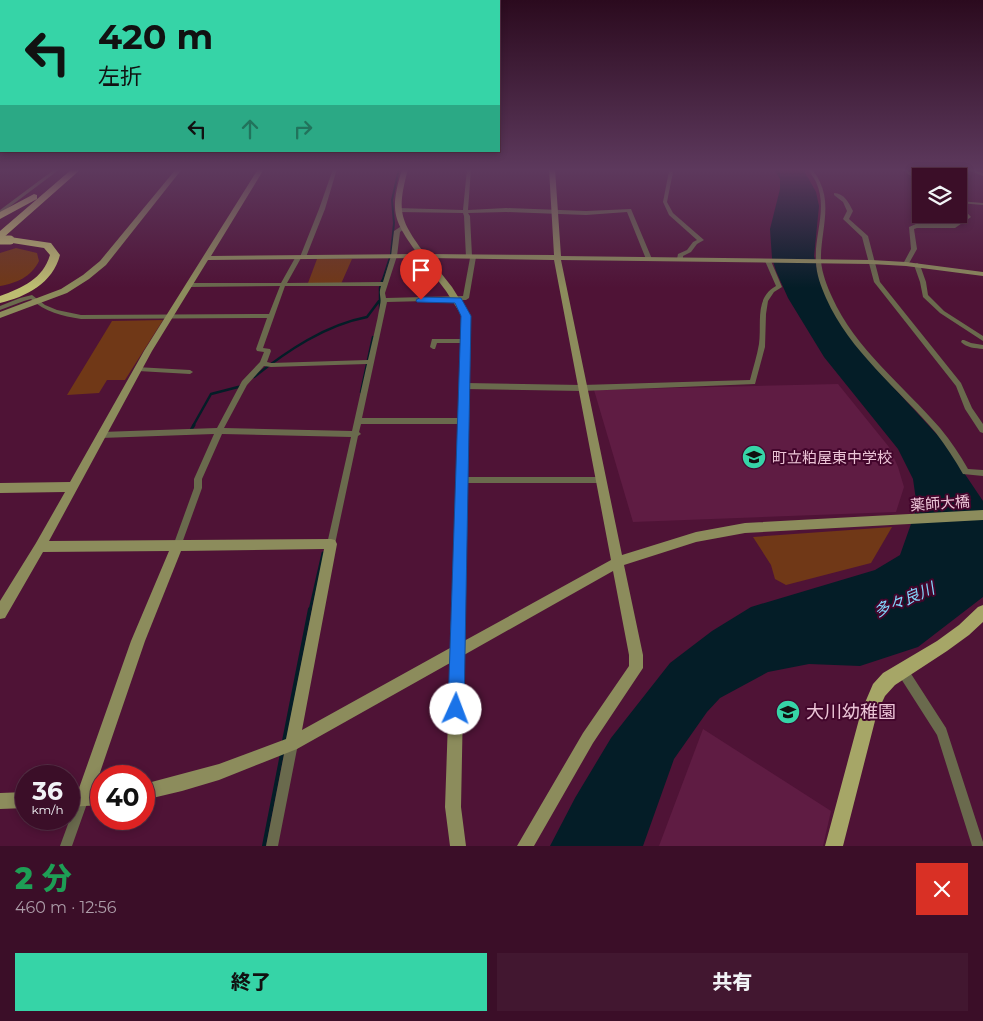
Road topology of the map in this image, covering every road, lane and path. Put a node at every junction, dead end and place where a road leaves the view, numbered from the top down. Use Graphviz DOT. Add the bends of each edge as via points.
graph roads {
  1 [pos="13,208"];
  2 [pos="21,208"];
  3 [pos="34,208"];
  4 [pos="147,208"];
  5 [pos="237,208"];
  6 [pos="322,208"];
  7 [pos="465,208"];
  8 [pos="554,208"];
  9 [pos="668,208"];
  10 [pos="825,208"];
  11 [pos="849,208"];
  12 [pos="398,210"];
  13 [pos="465,212"];
  14 [pos="554,212"];
  15 [pos="0,216"];
  16 [pos="959,223"];
  17 [pos="0,226"];
  18 [pos="403,226"];
  19 [pos="3,241"];
  20 [pos="394,256"];
  21 [pos="425,256"];
  22 [pos="471,257"];
  23 [pos="207,258"];
  24 [pos="301,258"];
  25 [pos="557,258"];
  26 [pos="649,259"];
  27 [pos="680,259"];
  28 [pos="768,261"];
  29 [pos="819,261"];
  30 [pos="871,262"];
  31 [pos="906,264"];
  32 [pos="917,265"];
  33 [pos="983,274"];
  34 [pos="385,284"];
  35 [pos="189,285"];
  36 [pos="283,285"];
  37 [pos="0,295"];
  38 [pos="0,300"];
  39 [pos="384,300"];
  40 [pos="458,300"];
  41 [pos="37,302"];
  42 [pos="0,308"];
  43 [pos="0,315"];
  44 [pos="171,316"];
  45 [pos="271,316"];
  46 [pos="466,341"];
  47 [pos="964,342"];
  48 [pos="983,345"];
  49 [pos="433,347"];
  50 [pos="371,362"];
  51 [pos="263,363"];
  52 [pos="138,369"];
  53 [pos="190,372"];
  54 [pos="465,386"];
  55 [pos="582,388"];
  56 [pos="360,421"];
  57 [pos="464,422"];
  58 [pos="982,426"];
  59 [pos="219,430"];
  60 [pos="357,434"];
  61 [pos="101,435"];
  62 [pos="983,473"];
  63 [pos="463,480"];
  64 [pos="601,480"];
  65 [pos="72,487"];
  66 [pos="0,488"];
  67 [pos="983,515"];
  68 [pos="331,544"];
  69 [pos="177,546"];
  70 [pos="40,547"];
  71 [pos="618,562"];
  72 [pos="983,612"];
  73 [pos="0,613"];
  74 [pos="458,650"];
  75 [pos="902,670"];
  76 [pos="292,744"];
  77 [pos="80,788"];
  78 [pos="155,789"];
  79 [pos="15,800"];
  80 [pos="0,801"];
  81 [pos="69,830"];
  82 [pos="66,846"];
  83 [pos="272,846"];
  84 [pos="458,846"];
  85 [pos="525,846"];
  86 [pos="834,846"];
  87 [pos="978,846"];
  1 -- 15 [label="highway"];
  2 -- 17 [label="highway"];
  3 -- 19 [label="highway"];
  4 -- 41 [label="street" via="103,263 86,278"];
  5 -- 23 [label="street"];
  6 -- 24 [label="street"];
  7 -- 13 [label="street"];
  8 -- 14 [label="street"];
  9 -- 27 [label="street" via="701,240 687,254 680,255"];
  10 -- 29 [label="street" via="818,246"];
  11 -- 30 [label="street" via="846,219 865,236"];
  12 -- 13 [label="street"];
  12 -- 18 [label="street"];
  13 -- 14 [label="street"];
  13 -- 22 [label="street"];
  14 -- 25 [label="street"];
  14 -- 26 [label="street" via="629,210"];
  16 -- 31 [label="street" via="955,226 911,228 914,249"];
  18 -- 20 [label="street" via="397,231"];
  18 -- 21 [label="street"];
  19 -- 37 [label="highway" via="42,249 48,260 47,266 30,282"];
  19 -- 38 [label="highway" via="47,245 55,260 52,267 32,285"];
  20 -- 21 [label="street"];
  20 -- 24 [label="street"];
  20 -- 34 [label="street"];
  21 -- 22 [label="street"];
  21 -- 40 [label="street"];
  22 -- 25 [label="street"];
  22 -- 40 [label="street" via="466,298"];
  23 -- 24 [label="street"];
  23 -- 35 [label="street"];
  24 -- 36 [label="street"];
  25 -- 26 [label="street"];
  25 -- 55 [label="street"];
  26 -- 27 [label="street"];
  27 -- 28 [label="street"];
  28 -- 29 [label="street"];
  28 -- 55 [label="street" via="779,287 766,297 764,334 753,382"];
  29 -- 30 [label="street"];
  29 -- 62 [label="street" via="832,301 862,347 934,425 966,472"];
  30 -- 31 [label="street"];
  30 -- 58 [label="street" via="877,282 959,385 969,408"];
  31 -- 32 [label="street"];
  32 -- 33 [label="street"];
  32 -- 48 [label="street" via="924,296"];
  34 -- 36 [label="street"];
  34 -- 39 [label="street"];
  35 -- 36 [label="street"];
  35 -- 44 [label="street"];
  36 -- 45 [label="street"];
  39 -- 40 [label="street"];
  39 -- 50 [label="street"];
  40 -- 46 [label="street" via="466,316"];
  41 -- 42 [label="street" via="28,297"];
  41 -- 43 [label="street"];
  41 -- 44 [label="street" via="58,314 81,317"];
  44 -- 45 [label="street"];
  44 -- 52 [label="street"];
  45 -- 51 [label="street" via="259,349 268,351"];
  46 -- 49 [label="street" via="434,341"];
  46 -- 54 [label="street"];
  47 -- 48 [label="street"];
  50 -- 51 [label="street"];
  50 -- 56 [label="street"];
  51 -- 59 [label="street" via="244,383"];
  52 -- 53 [label="street"];
  52 -- 61 [label="street"];
  54 -- 55 [label="street"];
  54 -- 57 [label="street"];
  55 -- 64 [label="street"];
  56 -- 57 [label="street"];
  56 -- 60 [label="street"];
  57 -- 63 [label="street"];
  59 -- 60 [label="street"];
  59 -- 61 [label="street"];
  59 -- 69 [label="street" via="198,479 198,488"];
  60 -- 68 [label="street"];
  61 -- 65 [label="street"];
  63 -- 64 [label="street"];
  63 -- 74 [label="street"];
  64 -- 71 [label="street"];
  65 -- 66 [label="street"];
  65 -- 70 [label="street"];
  67 -- 71 [label="street, 薬師大橋" via="724,531 671,543"];
  68 -- 69 [label="street"];
  68 -- 76 [label="street"];
  69 -- 70 [label="street"];
  69 -- 77 [label="street"];
  70 -- 73 [label="street"];
  71 -- 74 [label="street, 薬師大橋"];
  71 -- 85 [label="street" via="636,668 588,738"];
  72 -- 75 [label="main road" via="942,646"];
  74 -- 76 [label="street, 薬師大橋"];
  74 -- 84 [label="street" via="453,807"];
  75 -- 86 [label="main road" via="879,690 869,712"];
  75 -- 87 [label="street" via="942,732"];
  76 -- 78 [label="street, 薬師大橋" via="208,776"];
  76 -- 83 [label="street"];
  79 -- 80 [label="street"];
  81 -- 82 [label="street"];
}
